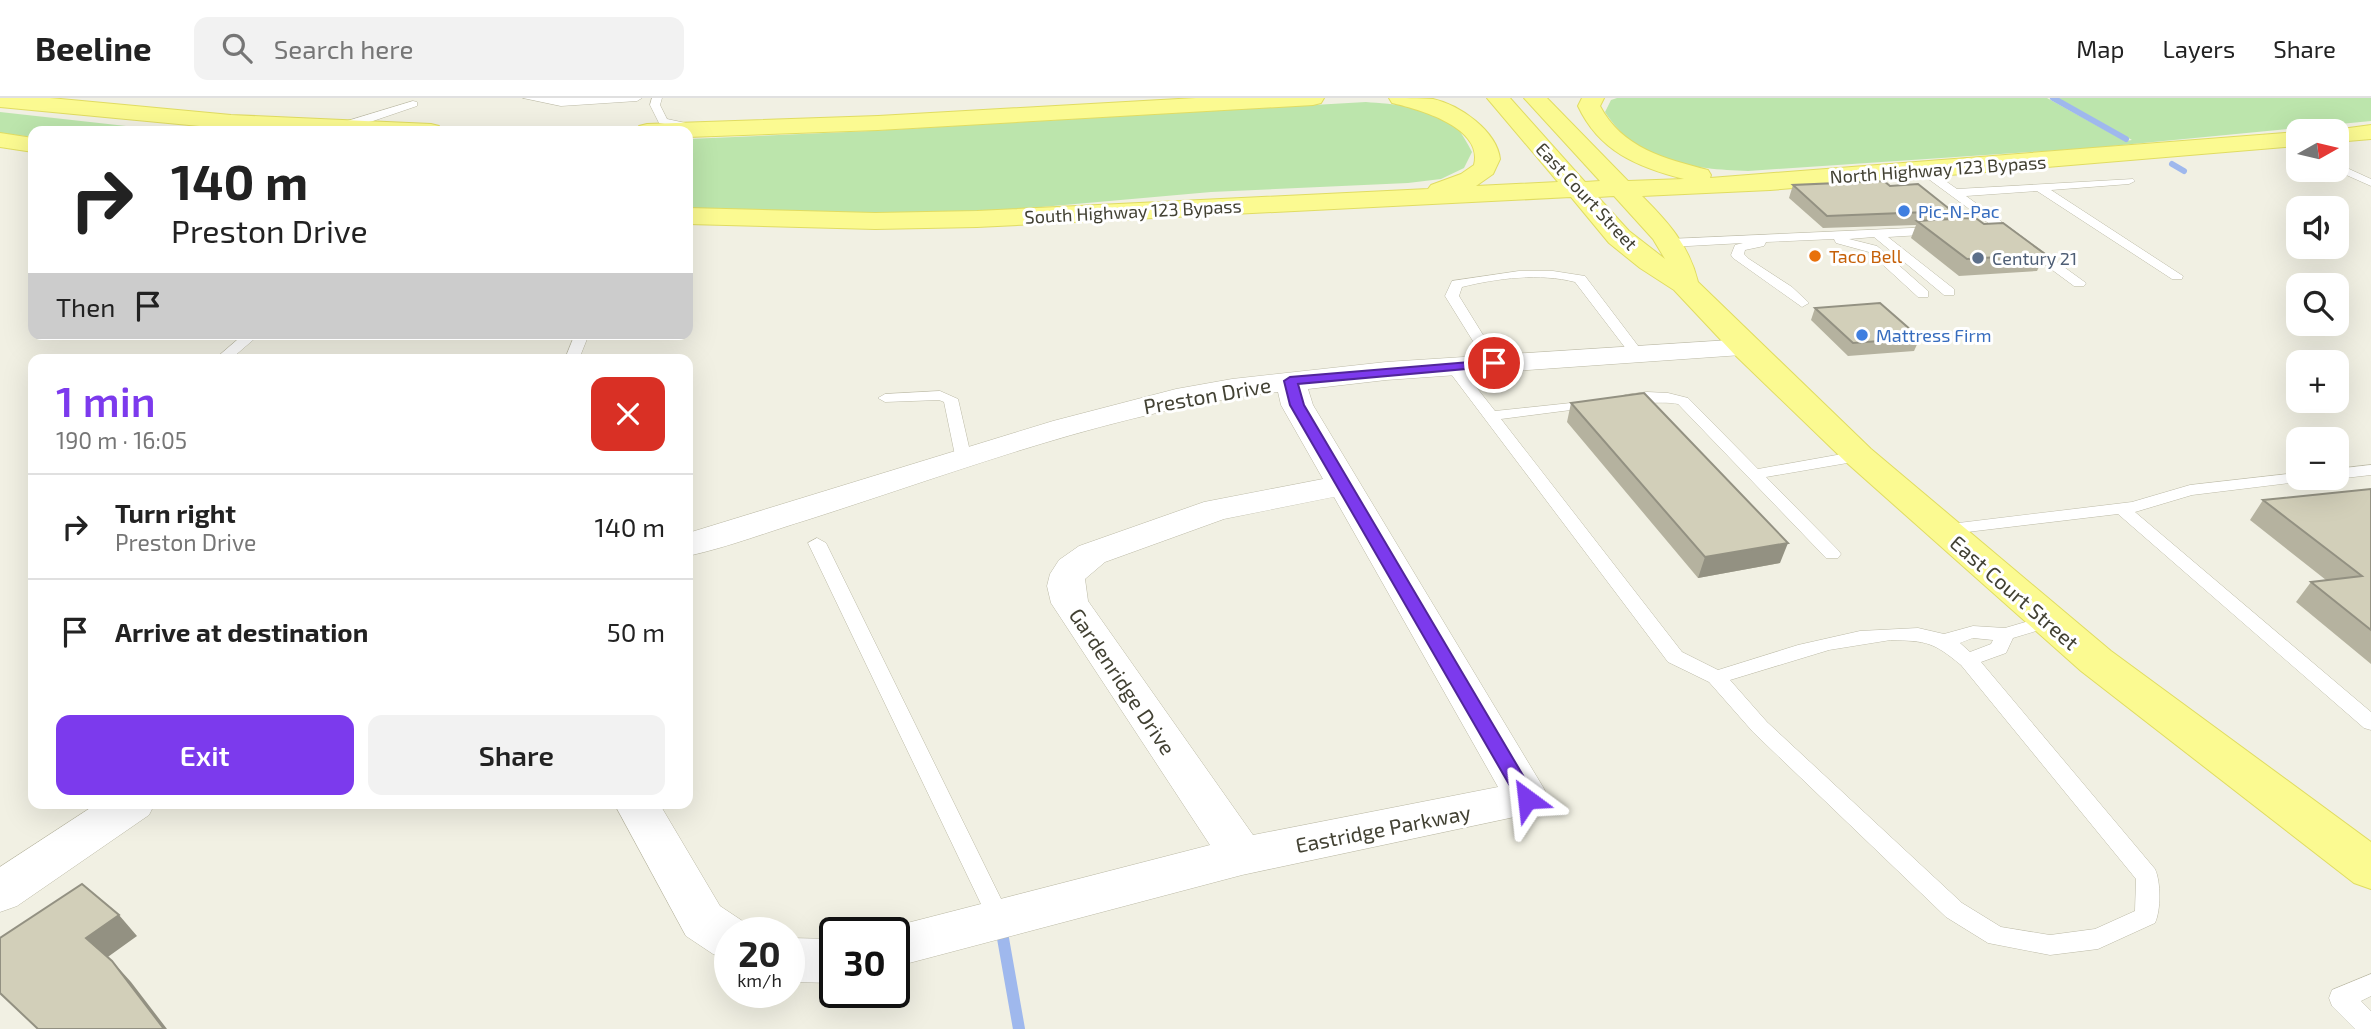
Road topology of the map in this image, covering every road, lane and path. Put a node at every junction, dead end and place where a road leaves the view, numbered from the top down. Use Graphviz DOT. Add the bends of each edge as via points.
graph roads {
  1 [pos="528,98"];
  2 [pos="637,98"];
  3 [pos="1313,98"];
  4 [pos="1401,98"];
  5 [pos="1498,98"];
  6 [pos="1535,98"];
  7 [pos="1593,98"];
  8 [pos="657,99"];
  9 [pos="1265,99"];
  10 [pos="0,100"];
  11 [pos="417,101"];
  12 [pos="309,126"];
  13 [pos="330,126"];
  14 [pos="414,126"];
  15 [pos="678,126"];
  16 [pos="693,127"];
  17 [pos="719,129"];
  18 [pos="693,130"];
  19 [pos="2371,132"];
  20 [pos="2349,134"];
  21 [pos="0,140"];
  22 [pos="2286,143"];
  23 [pos="28,144"];
  24 [pos="1923,170"];
  25 [pos="2349,172"];
  26 [pos="2371,173"];
  27 [pos="2354,174"];
  28 [pos="2129,181"];
  29 [pos="1758,182"];
  30 [pos="2371,183"];
  31 [pos="2039,187"];
  32 [pos="1577,189"];
  33 [pos="1621,189"];
  34 [pos="1955,193"];
  35 [pos="1468,194"];
  36 [pos="1415,197"];
  37 [pos="693,216"];
  38 [pos="2000,227"];
  39 [pos="1974,229"];
  40 [pos="1948,230"];
  41 [pos="1875,232"];
  42 [pos="1619,237"];
  43 [pos="1667,239"];
  44 [pos="2177,276"];
  45 [pos="2079,283"];
  46 [pos="1684,284"];
  47 [pos="1949,292"];
  48 [pos="1923,294"];
  49 [pos="1802,303"];
  50 [pos="246,340"];
  51 [pos="1746,348"];
  52 [pos="228,354"];
  53 [pos="1638,355"];
  54 [pos="1494,363"];
  55 [pos="1453,367"];
  56 [pos="1290,381"];
  57 [pos="885,398"];
  58 [pos="1491,416"];
  59 [pos="1859,456"];
  60 [pos="964,460"];
  61 [pos="2371,470"];
  62 [pos="2349,473"];
  63 [pos="1756,474"];
  64 [pos="2286,480"];
  65 [pos="1345,485"];
  66 [pos="2122,509"];
  67 [pos="1942,530"];
  68 [pos="693,543"];
  69 [pos="817,543"];
  70 [pos="1832,554"];
  71 [pos="2049,621"];
  72 [pos="2005,635"];
  73 [pos="1944,641"];
  74 [pos="1968,660"];
  75 [pos="1716,677"];
  76 [pos="2371,723"];
  77 [pos="124,809"];
  78 [pos="639,809"];
  79 [pos="1242,856"];
  80 [pos="2369,865"];
  81 [pos="0,891"];
  82 [pos="1000,920"];
  83 [pos="714,928"];
  84 [pos="910,942"];
  85 [pos="2371,985"];
  86 [pos="2371,1028"];
  1 -- 2 [label="lane" via="561,103"];
  3 -- 9 [label="main road"];
  4 -- 36 [label="main road" via="1456,115 1486,149 1488,161 1472,178"];
  5 -- 32 [label="main road, East Court Street"];
  6 -- 33 [label="main road, East Court Street"];
  7 -- 29 [label="main road" via="1589,106 1593,118 1644,160 1705,176"];
  8 -- 15 [label="lane" via="655,105 663,121"];
  9 -- 17 [label="main road"];
  10 -- 12 [label="main road"];
  11 -- 13 [label="lane" via="369,119"];
  11 -- 14 [label="lane" via="404,114"];
  16 -- 17 [label="lane"];
  17 -- 18 [label="main road"];
  19 -- 20 [label="main road"];
  21 -- 23 [label="main road"];
  22 -- 24 [label="main road, North Highway 123 Bypass"];
  24 -- 29 [label="main road, North Highway 123 Bypass"];
  24 -- 34 [label="lane"];
  25 -- 27 [label="lane"];
  26 -- 27 [label="lane"];
  27 -- 30 [label="lane"];
  28 -- 31 [label="lane"];
  29 -- 33 [label="main road, North Highway 123 Bypass"];
  29 -- 43 [label="main road" via="1694,195 1671,217"];
  31 -- 34 [label="lane"];
  31 -- 44 [label="lane"];
  32 -- 33 [label="main road, North Highway 123 Bypass"];
  32 -- 35 [label="main road, South Highway 123 Bypass"];
  32 -- 42 [label="main road, East Court Street"];
  33 -- 43 [label="main road, East Court Street"];
  34 -- 38 [label="lane"];
  35 -- 36 [label="main road, South Highway 123 Bypass"];
  35 -- 42 [label="main road" via="1558,208"];
  36 -- 37 [label="main road, South Highway 123 Bypass" via="977,219"];
  38 -- 39 [label="lane"];
  38 -- 45 [label="lane"];
  40 -- 41 [label="lane"];
  41 -- 43 [label="lane"];
  41 -- 47 [label="lane"];
  42 -- 46 [label="main road, East Court Street"];
  43 -- 46 [label="main road, East Court Street" via="1679,260"];
  46 -- 51 [label="main road, East Court Street"];
  48 -- 49 [label="lane" via="1873,249 1848,241 1739,248 1737,255 1751,268 1791,290"];
  50 -- 52 [label="lane"];
  51 -- 53 [label="street, Preston Drive"];
  51 -- 59 [label="main road, East Court Street"];
  53 -- 54 [label="street, Preston Drive"];
  53 -- 54 [label="lane" via="1580,279 1565,274 1457,284 1452,296"];
  54 -- 55 [label="street, Preston Drive"];
  55 -- 56 [label="street, Preston Drive"];
  55 -- 58 [label="lane"];
  56 -- 60 [label="street, Preston Drive" via="1176,398"];
  56 -- 65 [label="street, Eastridge Parkway" via="1297,405"];
  57 -- 60 [label="lane" via="940,395 951,399"];
  58 -- 63 [label="lane" via="1670,396 1683,401"];
  58 -- 75 [label="lane" via="1675,657"];
  59 -- 63 [label="lane"];
  59 -- 67 [label="main road, East Court Street"];
  60 -- 68 [label="street, Preston Drive"];
  61 -- 62 [label="lane"];
  63 -- 70 [label="lane"];
  64 -- 66 [label="lane" via="2190,490"];
  65 -- 79 [label="street, Gardenridge Drive" via="1216,510 1092,554 1066,576 1064,589 1070,603"];
  65 -- 79 [label="street, Eastridge Parkway" via="1527,799"];
  66 -- 67 [label="lane"];
  66 -- 76 [label="lane"];
  67 -- 71 [label="main road, East Court Street"];
  69 -- 82 [label="lane"];
  71 -- 72 [label="lane"];
  71 -- 80 [label="main road, East Court Street" via="2096,662"];
  72 -- 73 [label="lane" via="1973,632"];
  72 -- 74 [label="lane" via="1999,648"];
  73 -- 74 [label="lane"];
  73 -- 75 [label="lane" via="1917,635 1831,642"];
  74 -- 75 [label="lane" via="2147,876 2147,916 2098,939 2050,945 1996,936 1954,910 1760,727"];
  77 -- 81 [label="street"];
  78 -- 83 [label="street" via="703,921"];
  79 -- 82 [label="street, Eastridge Parkway"];
  82 -- 84 [label="street, Eastridge Parkway"];
  85 -- 86 [label="lane" via="2341,998"];
}
